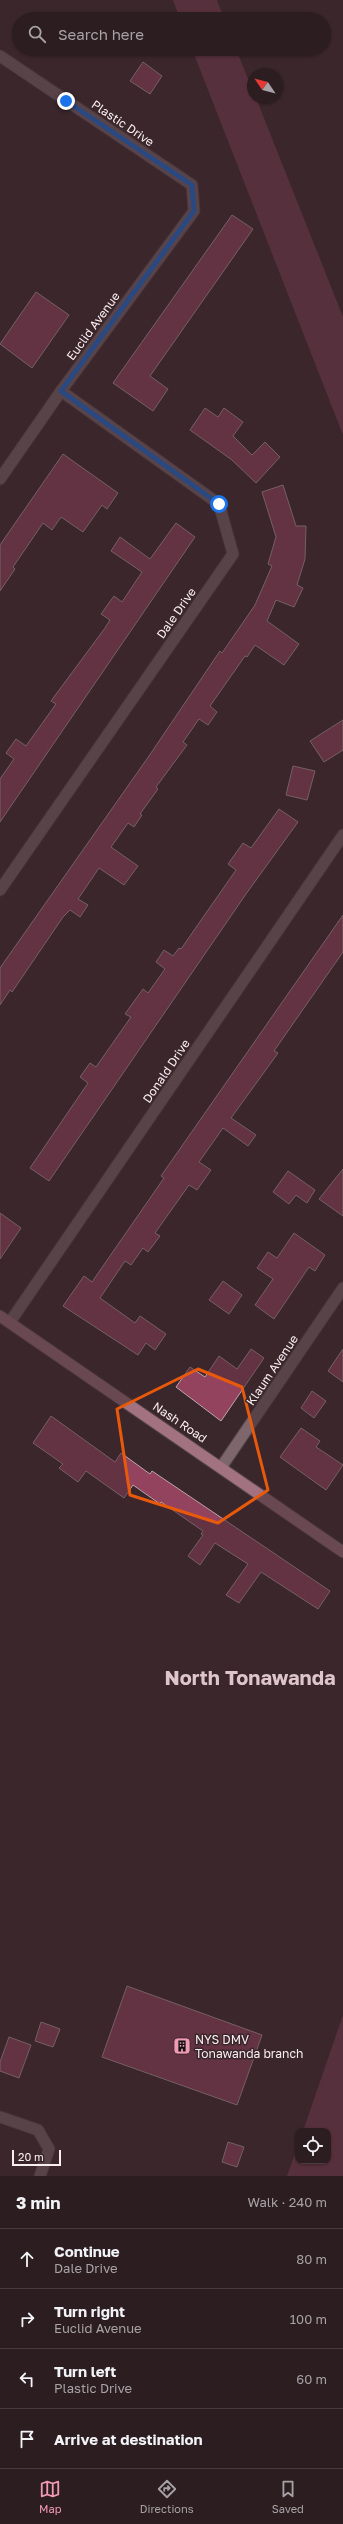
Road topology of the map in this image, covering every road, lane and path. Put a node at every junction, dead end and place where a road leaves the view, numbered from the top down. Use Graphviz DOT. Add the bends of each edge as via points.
graph roads {
  1 [pos="0,56"];
  2 [pos="192,185"];
  3 [pos="61,391"];
  4 [pos="0,479"];
  5 [pos="343,835"];
  6 [pos="0,890"];
  7 [pos="343,1288"];
  8 [pos="0,1316"];
  9 [pos="10,1322"];
  10 [pos="222,1466"];
  11 [pos="343,1552"];
  12 [pos="0,2117"];
  13 [pos="40,2176"];
  1 -- 2 [label="street, Plastic Drive"];
  2 -- 3 [label="street, Euclid Avenue" via="194,211"];
  3 -- 4 [label="street, Euclid Avenue"];
  3 -- 6 [label="street, Dale Drive" via="219,504 233,554"];
  5 -- 9 [label="street, Donald Drive"];
  7 -- 10 [label="street, Klaum Avenue"];
  8 -- 9 [label="main road, Nash Road"];
  9 -- 10 [label="main road, Nash Road"];
  10 -- 11 [label="main road, Nash Road"];
  12 -- 13 [label="street" via="38,2130 48,2149"];
}
